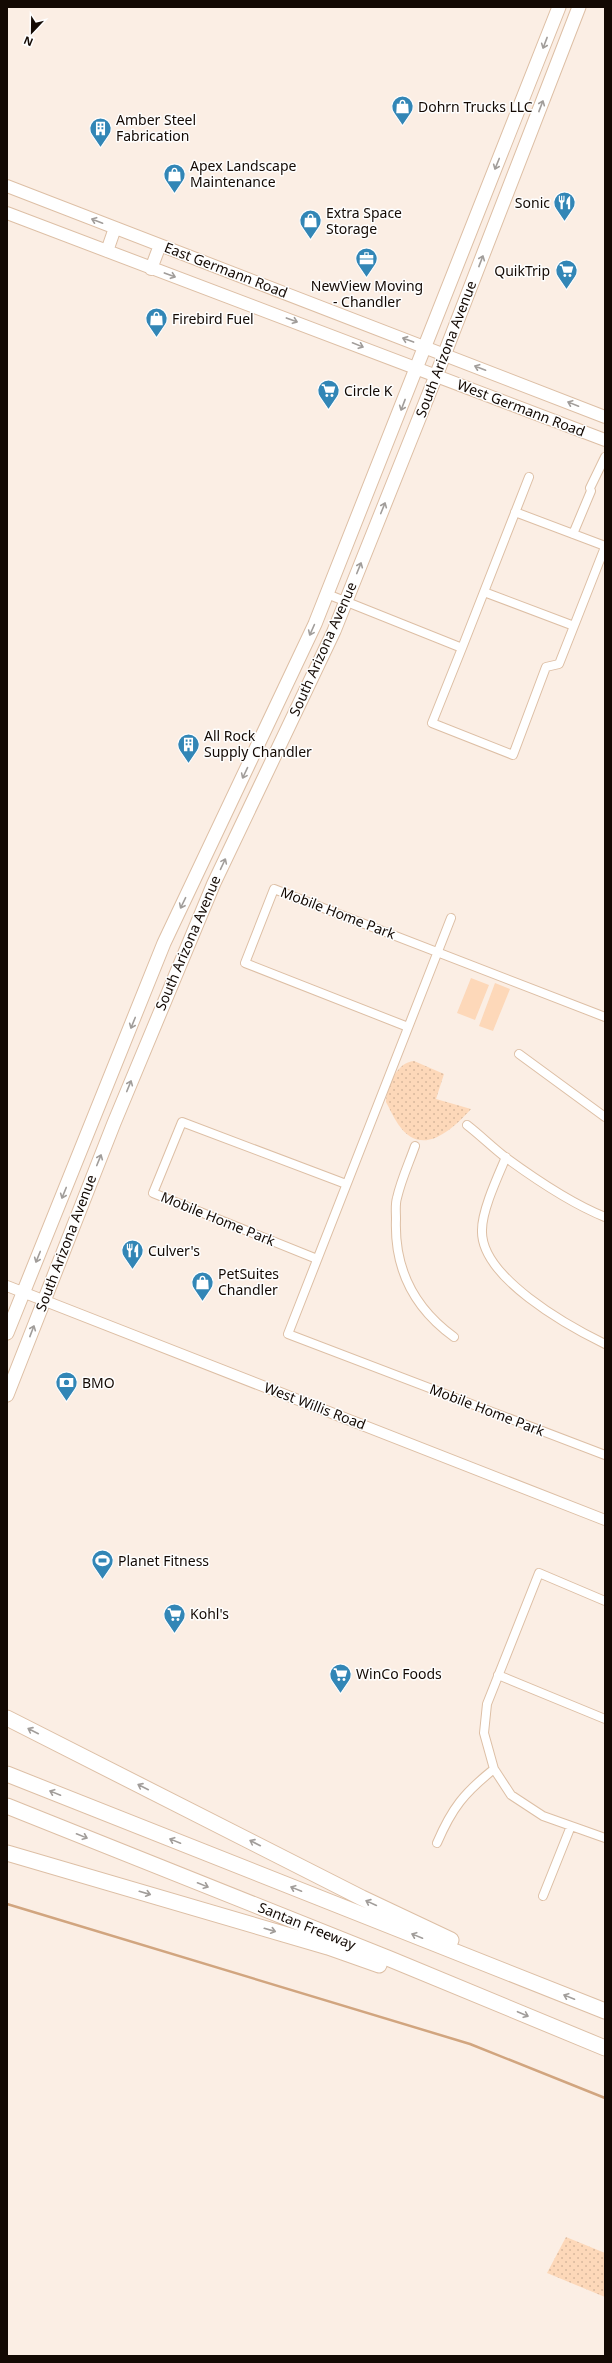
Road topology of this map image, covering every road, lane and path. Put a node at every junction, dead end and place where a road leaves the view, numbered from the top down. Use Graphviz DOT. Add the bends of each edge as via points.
graph roads {
  1 [pos="559,7"];
  2 [pos="579,7"];
  3 [pos="8,189"];
  4 [pos="7,213"];
  5 [pos="115,228"];
  6 [pos="160,245"];
  7 [pos="107,251"];
  8 [pos="151,268"];
  9 [pos="426,346"];
  10 [pos="444,354"];
  11 [pos="417,368"];
  12 [pos="436,376"];
  13 [pos="605,417"];
  14 [pos="605,440"];
  15 [pos="605,457"];
  16 [pos="529,476"];
  17 [pos="515,512"];
  18 [pos="573,534"];
  19 [pos="605,547"];
  20 [pos="484,592"];
  21 [pos="327,594"];
  22 [pos="346,601"];
  23 [pos="574,626"];
  24 [pos="462,648"];
  25 [pos="451,918"];
  26 [pos="438,952"];
  27 [pos="605,1017"];
  28 [pos="408,1027"];
  29 [pos="519,1054"];
  30 [pos="605,1117"];
  31 [pos="467,1125"];
  32 [pos="415,1146"];
  33 [pos="506,1157"];
  34 [pos="346,1184"];
  35 [pos="605,1217"];
  36 [pos="317,1259"];
  37 [pos="7,1286"];
  38 [pos="24,1292"];
  39 [pos="44,1300"];
  40 [pos="7,1333"];
  41 [pos="454,1337"];
  42 [pos="605,1344"];
  43 [pos="7,1395"];
  44 [pos="605,1455"];
  45 [pos="605,1520"];
  46 [pos="605,1600"];
  47 [pos="498,1675"];
  48 [pos="7,1718"];
  49 [pos="605,1719"];
  50 [pos="494,1769"];
  51 [pos="7,1774"];
  52 [pos="7,1806"];
  53 [pos="571,1826"];
  54 [pos="605,1838"];
  55 [pos="437,1844"];
  56 [pos="7,1853"];
  57 [pos="543,1896"];
  58 [pos="532,1982"];
  59 [pos="487,1999"];
  60 [pos="605,2011"];
  61 [pos="605,2048"];
  1 -- 9 [label="main road, South Arizona Avenue, one-way"];
  10 -- 2 [label="main road, South Arizona Avenue, one-way"];
  5 -- 3 [label="main road, East Germann Road, one-way"];
  4 -- 7 [label="main road, East Germann Road"];
  5 -- 6 [label="main road, East Germann Road"];
  5 -- 7 [label="main road"];
  6 -- 8 [label="main road"];
  9 -- 6 [label="main road, East Germann Road, one-way"];
  7 -- 8 [label="main road, East Germann Road"];
  8 -- 11 [label="main road, East Germann Road, one-way"];
  9 -- 10 [label="main road, East Germann Road"];
  9 -- 11 [label="main road, South Arizona Avenue"];
  10 -- 12 [label="main road, South Arizona Avenue"];
  13 -- 10 [label="main road, West Germann Road, one-way"];
  11 -- 12 [label="main road, East Germann Road"];
  11 -- 21 [label="main road, South Arizona Avenue, one-way"];
  12 -- 14 [label="main road, West Germann Road"];
  22 -- 12 [label="main road, South Arizona Avenue, one-way"];
  15 -- 18 [label="street" via="597,478 593,480 591,492"];
  16 -- 17 [label="street"];
  17 -- 18 [label="street"];
  17 -- 20 [label="street"];
  18 -- 19 [label="street"];
  19 -- 23 [label="street"];
  20 -- 23 [label="street"];
  20 -- 24 [label="street"];
  21 -- 22 [label="street"];
  21 -- 38 [label="main road, South Arizona Avenue, one-way" via="298,662 164,943"];
  22 -- 24 [label="street"];
  39 -- 22 [label="main road, South Arizona Avenue, one-way" via="214,883"];
  23 -- 24 [label="street" via="559,664 546,667 513,755 432,723"];
  25 -- 26 [label="street, Mobile Home Park"];
  26 -- 27 [label="street, Mobile Home Park"];
  26 -- 28 [label="street, Mobile Home Park"];
  26 -- 28 [label="street, Mobile Home Park" via="274,888 245,963"];
  28 -- 34 [label="street, Mobile Home Park"];
  29 -- 30 [label="street"];
  31 -- 33 [label="street"];
  32 -- 41 [label="street" via="396,1199 395,1233 398,1259 406,1282 422,1305 438,1325"];
  33 -- 35 [label="street" via="565,1196"];
  33 -- 42 [label="street" via="492,1190 482,1230 489,1258 540,1306"];
  34 -- 36 [label="street, Mobile Home Park"];
  34 -- 36 [label="street, Mobile Home Park" via="182,1122 153,1193"];
  36 -- 44 [label="street, Mobile Home Park" via="288,1334"];
  37 -- 38 [label="street, West Willis Road"];
  38 -- 39 [label="street, West Willis Road"];
  38 -- 40 [label="main road, South Arizona Avenue"];
  43 -- 39 [label="main road, South Arizona Avenue, one-way"];
  39 -- 45 [label="street, West Willis Road"];
  46 -- 47 [label="street" via="539,1573"];
  47 -- 49 [label="street"];
  47 -- 50 [label="street" via="487,1704 484,1733"];
  58 -- 48 [label="highway, one-way" via="485,1956 362,1898"];
  50 -- 53 [label="street" via="511,1795 543,1816"];
  50 -- 55 [label="street" via="468,1790 448,1817"];
  58 -- 51 [label="highway, one-way"];
  52 -- 59 [label="highway, Santan Freeway, one-way"];
  53 -- 54 [label="street"];
  53 -- 57 [label="street"];
  56 -- 59 [label="highway, one-way" via="328,1947"];
  60 -- 58 [label="highway, one-way"];
  59 -- 61 [label="highway, Santan Freeway, one-way"];
}
